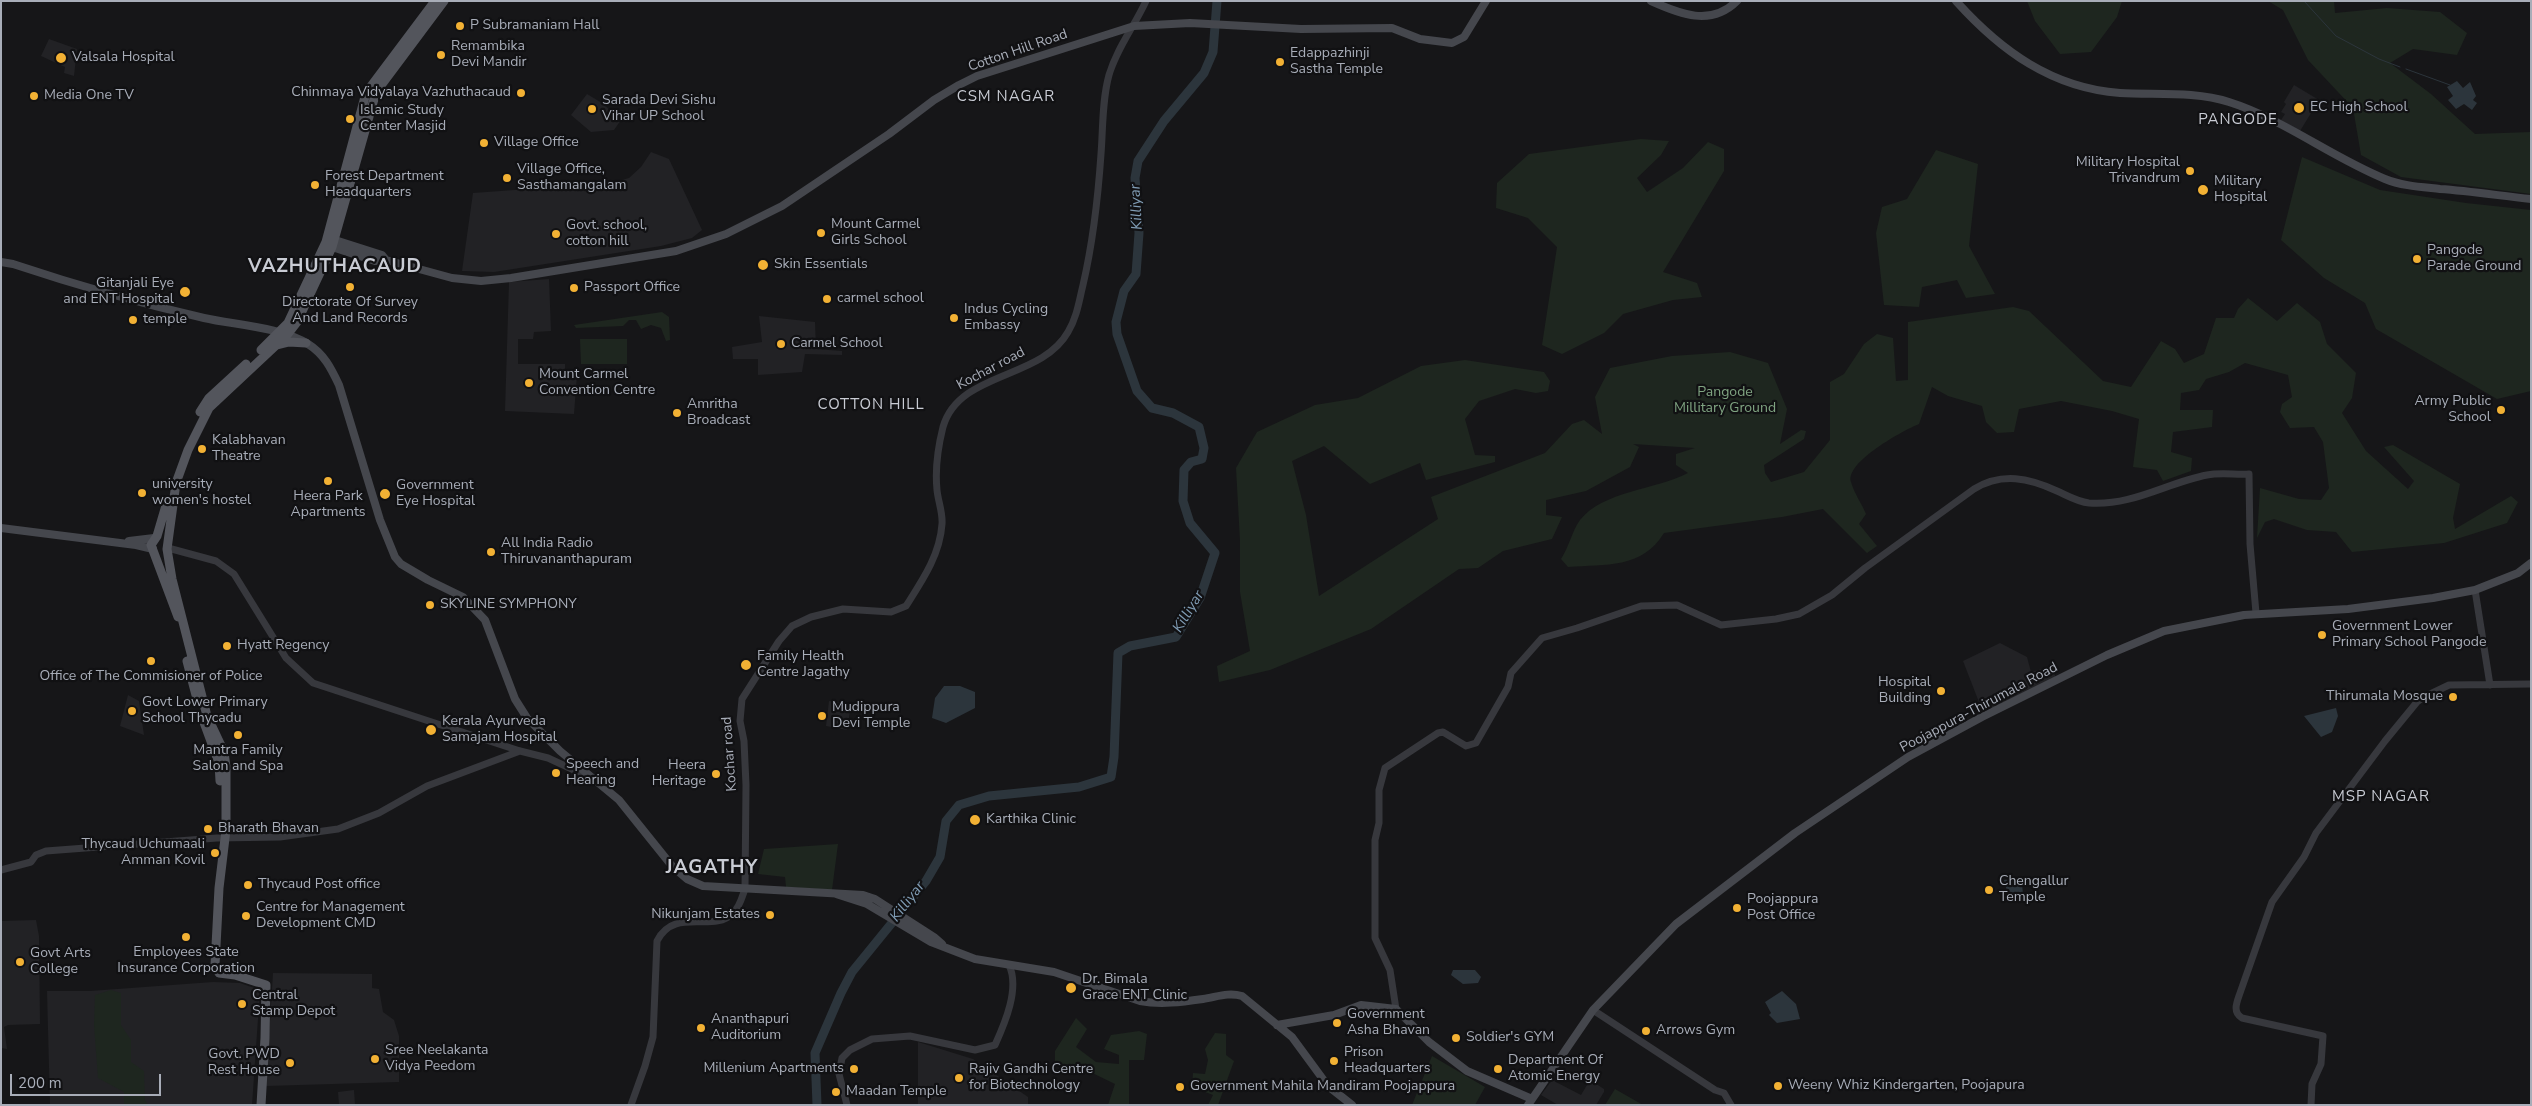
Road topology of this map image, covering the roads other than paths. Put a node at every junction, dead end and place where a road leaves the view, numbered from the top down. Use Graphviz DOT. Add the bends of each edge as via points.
graph roads {
  1 [pos="435,1"];
  2 [pos="444,1"];
  3 [pos="1146,1"];
  4 [pos="1486,1"];
  5 [pos="1737,1"];
  6 [pos="1956,1"];
  7 [pos="1654,3"];
  8 [pos="1134,26"];
  9 [pos="2531,199"];
  10 [pos="331,243"];
  11 [pos="1,262"];
  12 [pos="299,318"];
  13 [pos="284,334"];
  14 [pos="306,342"];
  15 [pos="275,346"];
  16 [pos="1,528"];
  17 [pos="156,537"];
  18 [pos="110,542"];
  19 [pos="168,546"];
  20 [pos="154,550"];
  21 [pos="2531,563"];
  22 [pos="2475,590"];
  23 [pos="2256,613"];
  24 [pos="2531,684"];
  25 [pos="2490,685"];
  26 [pos="520,751"];
  27 [pos="599,781"];
  28 [pos="224,838"];
  29 [pos="1,870"];
  30 [pos="745,889"];
  31 [pos="836,894"];
  32 [pos="912,928"];
  33 [pos="1010,965"];
  34 [pos="1396,1009"];
  35 [pos="1593,1010"];
  36 [pos="1278,1025"];
  37 [pos="1530,1102"];
  38 [pos="261,1105"];
  39 [pos="631,1105"];
  40 [pos="847,1105"];
  41 [pos="1352,1105"];
  42 [pos="1731,1105"];
  43 [pos="2311,1105"];
  1 -- 10 [label="main road" via="366,93"];
  2 -- 10 [label="main road" via="376,92"];
  3 -- 8 [label="street, Kochar road"];
  4 -- 8 [label="main road, Cotton Hill Road" via="1464,37 1452,44 1420,39 1392,28 1302,29 1207,24"];
  5 -- 7 [label="main road" via="1728,10 1698,18"];
  6 -- 9 [label="main road" via="1994,40 2020,60 2060,80 2092,90 2221,99 2265,115 2332,154 2386,180 2416,187"];
  8 -- 10 [label="main road, Cotton Hill Road" via="971,79 934,100 782,206 726,234 676,251 481,281 456,279 386,260 375,261"];
  8 -- 30 [label="street, Kochar road" via="1122,42 1109,76 1092,245 1075,318 1068,333 1054,350 965,395 953,408 943,425 935,472 942,523 939,540 935,555 906,606 891,612 843,609 811,617 792,626 742,699 740,722 746,785"];
  10 -- 12 [label="main road"];
  10 -- 13 [label="main road"];
  11 -- 13 [label="main road" via="142,303"];
  12 -- 13 [label="main road"];
  12 -- 14 [label="main road" via="299,331"];
  13 -- 14 [label="main road"];
  13 -- 15 [label="main road"];
  13 -- 17 [label="main road" via="209,398 202,408 174,472"];
  14 -- 15 [label="main road"];
  14 -- 27 [label="main road" via="330,364 339,385 384,532 395,557 428,580 463,597 485,620 515,699 526,718 560,751"];
  15 -- 19 [label="main road" via="212,404 200,423 176,483"];
  16 -- 18 [label="main road"];
  17 -- 18 [label="main road"];
  17 -- 19 [label="main road" via="164,536"];
  17 -- 20 [label="main road" via="151,545"];
  18 -- 20 [label="main road"];
  19 -- 20 [label="main road" via="162,552"];
  19 -- 26 [label="street" via="216,561 234,574 286,658 313,683"];
  19 -- 28 [label="main road" via="172,579 207,716 224,755"];
  20 -- 28 [label="main road" via="178,619 190,678 220,772"];
  21 -- 22 [label="main road, Poojappura-Thirumala Road" via="2518,573"];
  22 -- 23 [label="main road, Poojappura-Thirumala Road" via="2348,609"];
  22 -- 25 [label="street"];
  23 -- 34 [label="street" via="2250,544 2249,474 2208,474 2138,498 2097,503 2076,501 2025,479 2004,478 1987,481 1974,489 1832,595 1798,614 1721,625 1677,605 1641,606 1542,638 1511,673 1508,687 1476,743 1466,746 1443,732 1438,733 1385,768 1381,776 1375,840 1375,938 1390,970"];
  23 -- 35 [label="main road, Poojappura-Thirumala Road" via="2216,619 2155,635 1982,717 1908,758 1795,833 1676,924"];
  24 -- 25 [label="street"];
  25 -- 43 [label="street" via="2450,685 2424,697 2404,718 2316,833 2304,857 2272,902 2263,923 2235,1006 2236,1012 2242,1018 2323,1036 2321,1064 2312,1084"];
  26 -- 27 [label="street" via="548,758"];
  26 -- 28 [label="street" via="428,786 379,813 338,829 280,837"];
  27 -- 30 [label="main road" via="687,879 703,886"];
  28 -- 29 [label="street" via="46,851 30,862"];
  28 -- 38 [label="main road" via="215,965 219,973 266,985"];
  30 -- 31 [label="main road"];
  30 -- 39 [label="street, Kochar road" via="733,914 713,921 683,922 671,926 657,941 653,1036"];
  31 -- 32 [label="main road" via="868,904"];
  31 -- 32 [label="main road" via="850,893 875,899"];
  32 -- 33 [label="main road" via="931,942 975,959"];
  33 -- 36 [label="main road" via="1054,972 1152,1003 1232,993 1248,1000"];
  33 -- 40 [label="street" via="1013,982 995,1044 975,1050 910,1036 872,1039 842,1058 839,1074"];
  34 -- 36 [label="main road" via="1361,1005 1334,1015"];
  34 -- 37 [label="main road" via="1429,1042 1467,1071"];
  35 -- 37 [label="main road, Poojappura-Thirumala Road"];
  35 -- 42 [label="street" via="1634,1039 1724,1093"];
  36 -- 41 [label="main road" via="1292,1037 1328,1086"];
}
